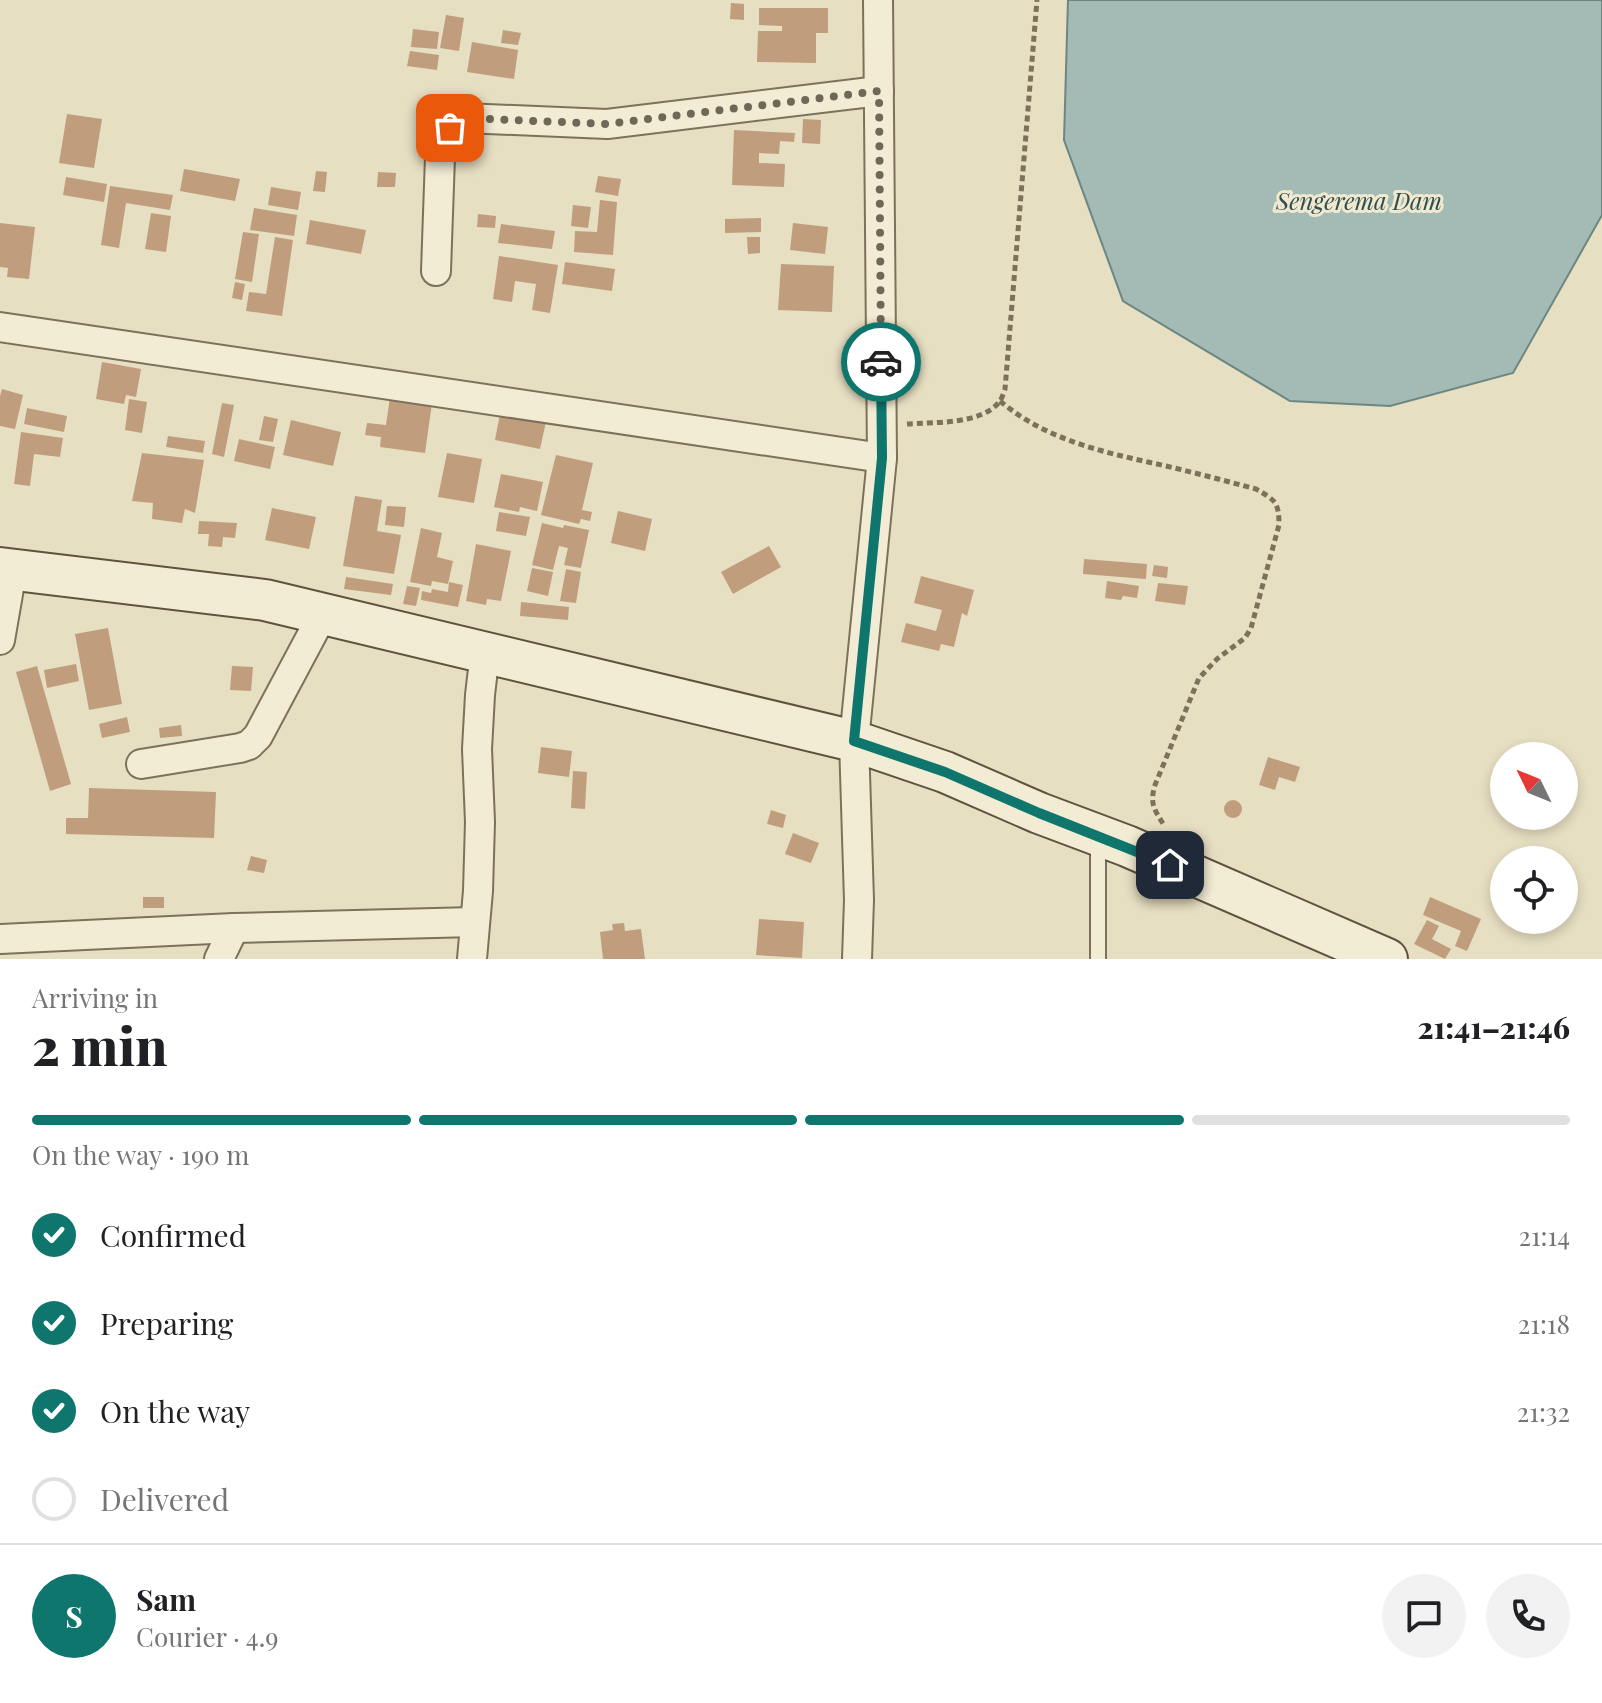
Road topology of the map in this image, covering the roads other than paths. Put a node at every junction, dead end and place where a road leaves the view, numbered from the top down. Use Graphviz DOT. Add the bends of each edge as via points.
graph roads {
  1 [pos="878,0"];
  2 [pos="879,91"];
  3 [pos="436,271"];
  4 [pos="0,327"];
  5 [pos="882,458"];
  6 [pos="6,569"];
  7 [pos="323,614"];
  8 [pos="0,640"];
  9 [pos="485,652"];
  10 [pos="854,741"];
  11 [pos="141,764"];
  12 [pos="1098,836"];
  13 [pos="475,922"];
  14 [pos="234,928"];
  15 [pos="0,939"];
  16 [pos="219,959"];
  17 [pos="472,959"];
  18 [pos="857,959"];
  19 [pos="1098,959"];
  20 [pos="1387,959"];
  1 -- 2 [label="street"];
  2 -- 3 [label="street" via="607,124 464,118 443,137"];
  2 -- 5 [label="street"];
  4 -- 5 [label="street"];
  5 -- 10 [label="street"];
  6 -- 7 [label="street" via="265,600"];
  6 -- 8 [label="street"];
  7 -- 9 [label="street"];
  7 -- 11 [label="street" via="249,745"];
  9 -- 10 [label="street"];
  9 -- 13 [label="street" via="477,749"];
  10 -- 12 [label="street" via="945,772"];
  10 -- 18 [label="street"];
  12 -- 19 [label="lane"];
  12 -- 20 [label="street"];
  13 -- 14 [label="street"];
  13 -- 17 [label="street"];
  14 -- 15 [label="street"];
  14 -- 16 [label="street"];
}
